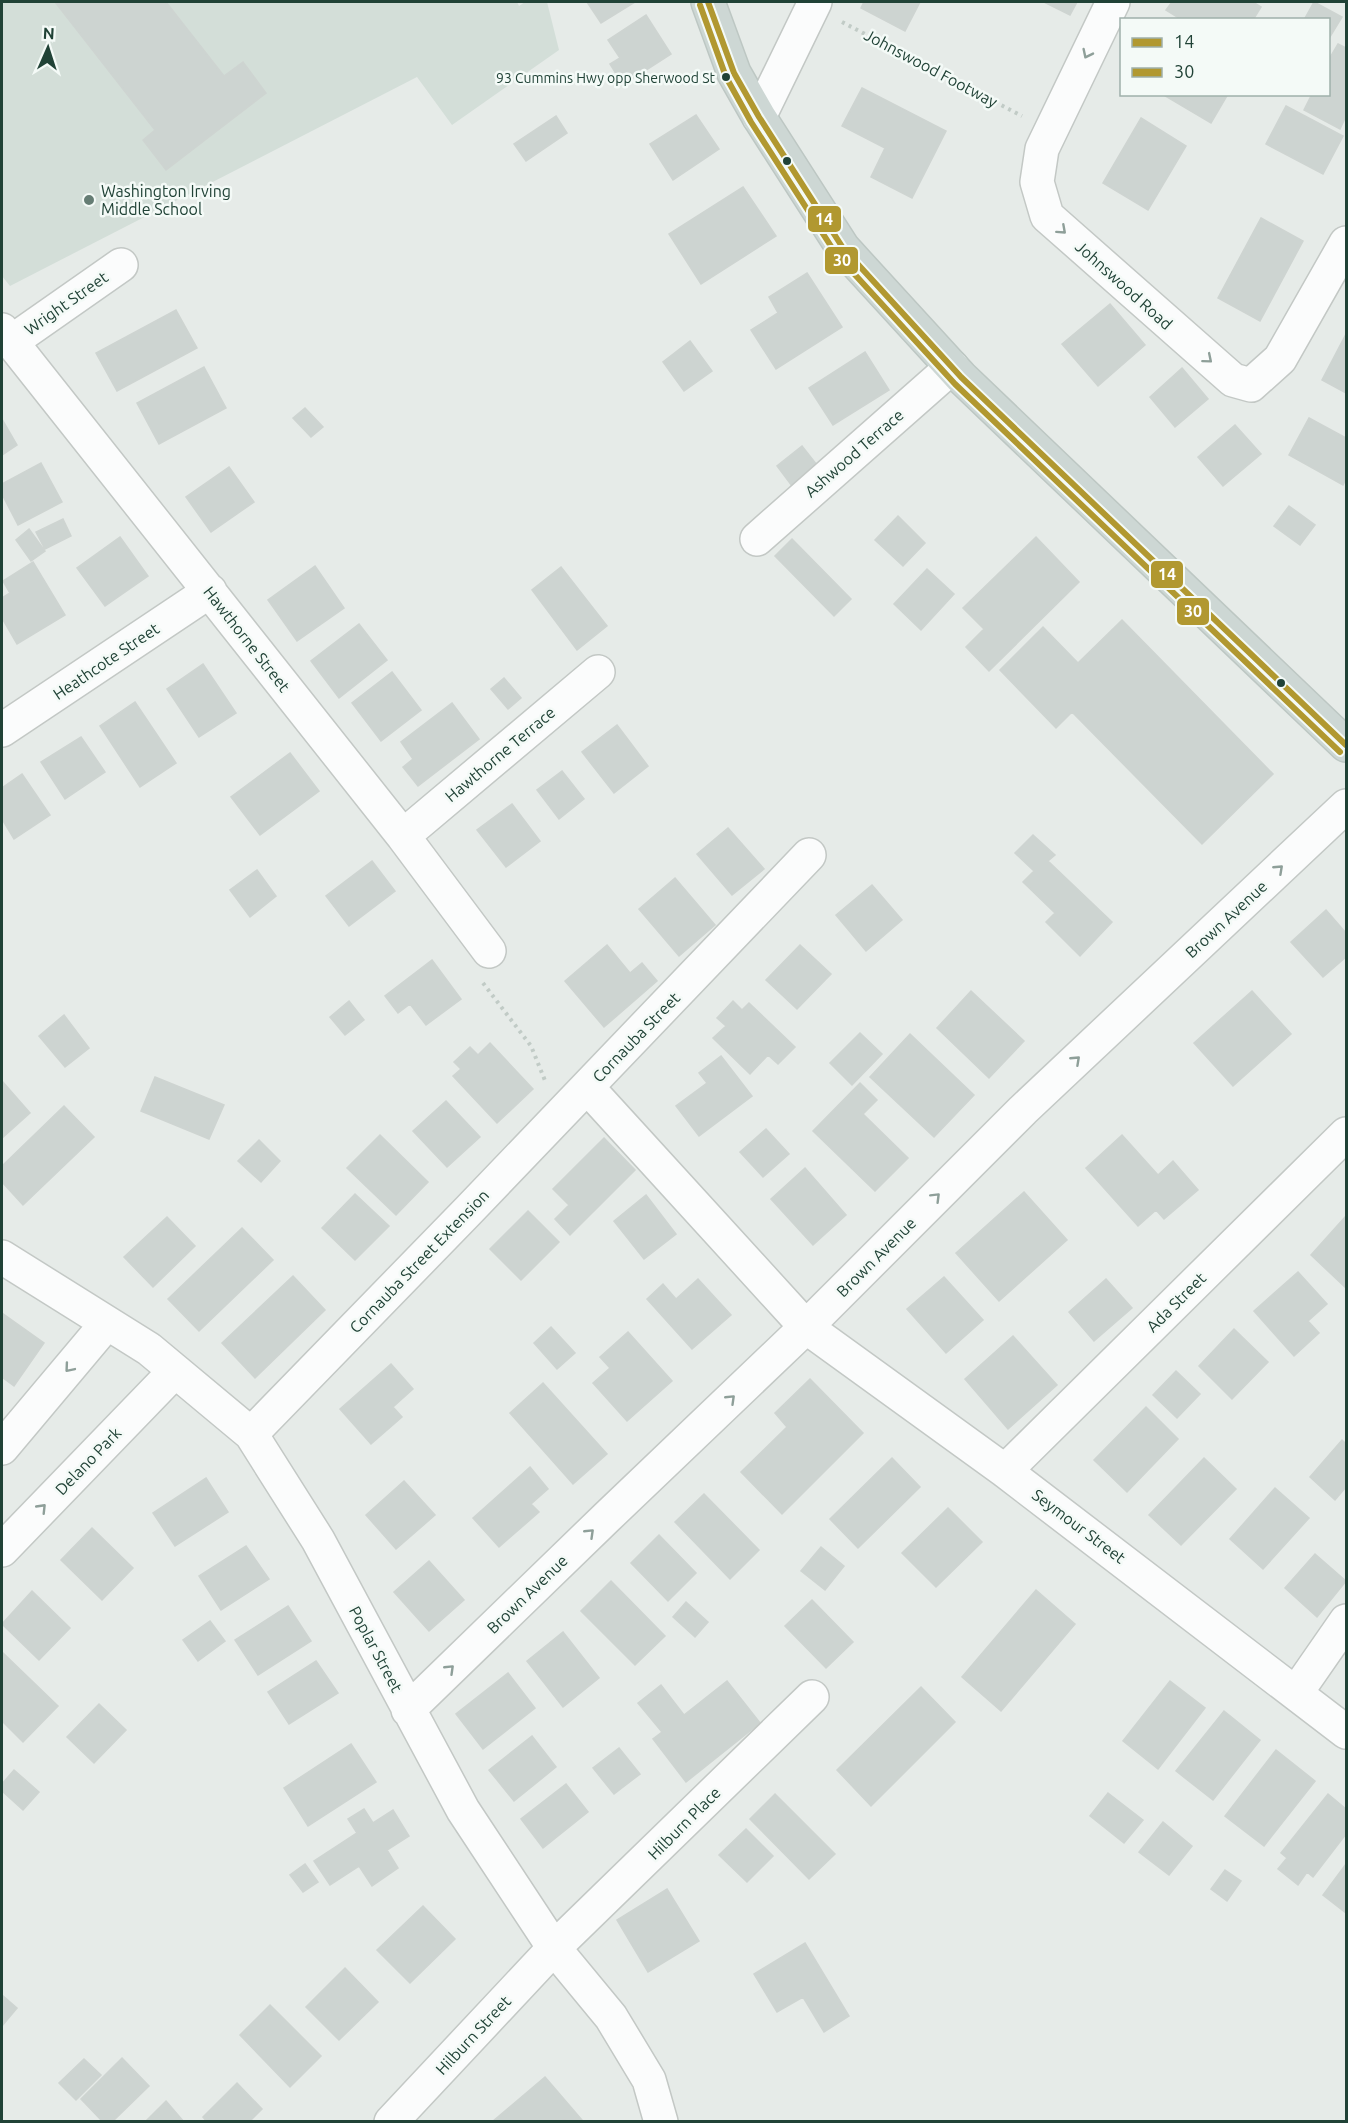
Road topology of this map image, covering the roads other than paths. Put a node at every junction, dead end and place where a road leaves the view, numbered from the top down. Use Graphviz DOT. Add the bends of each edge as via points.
graph roads {
  1 [pos="708,2"];
  2 [pos="1113,2"];
  3 [pos="814,4"];
  4 [pos="759,117"];
  5 [pos="1347,243"];
  6 [pos="121,265"];
  7 [pos="6,336"];
  8 [pos="952,367"];
  9 [pos="757,539"];
  10 [pos="210,591"];
  11 [pos="598,672"];
  12 [pos="2,730"];
  13 [pos="1347,745"];
  14 [pos="1347,806"];
  15 [pos="402,836"];
  16 [pos="809,855"];
  17 [pos="483,963"];
  18 [pos="587,1087"];
  19 [pos="1347,1134"];
  20 [pos="2,1257"];
  21 [pos="107,1323"];
  22 [pos="806,1327"];
  23 [pos="175,1371"];
  24 [pos="251,1434"];
  25 [pos="2,1448"];
  26 [pos="1005,1471"];
  27 [pos="2,1550"];
  28 [pos="1347,1621"];
  29 [pos="1296,1693"];
  30 [pos="812,1697"];
  31 [pos="408,1710"];
  32 [pos="1347,1732"];
  33 [pos="554,1948"];
  34 [pos="391,2121"];
  35 [pos="661,2121"];
  1 -- 4 [label="main road" via="734,73"];
  2 -- 5 [label="street, Johnswood Road, one-way" via="1042,149 1037,182 1047,216 1233,380 1251,385 1280,359"];
  3 -- 4 [label="street"];
  4 -- 8 [label="main road" via="843,248"];
  6 -- 7 [label="street, Wright Street"];
  7 -- 10 [label="street, Hawthorne Street"];
  8 -- 9 [label="street, Ashwood Terrace"];
  8 -- 13 [label="main road"];
  10 -- 12 [label="street, Heathcote Street"];
  10 -- 15 [label="street, Hawthorne Street"];
  11 -- 15 [label="street, Hawthorne Terrace"];
  22 -- 14 [label="street, Brown Avenue, one-way" via="1023,1110"];
  15 -- 17 [label="street, Hawthorne Street"];
  16 -- 18 [label="street, Cornauba Street"];
  18 -- 22 [label="street, Cornauba Street"];
  18 -- 24 [label="street, Cornauba Street Extension"];
  19 -- 26 [label="street, Ada Street"];
  20 -- 21 [label="street, Poplar Street"];
  21 -- 23 [label="street, Poplar Street"];
  21 -- 25 [label="street, one-way"];
  22 -- 26 [label="street, Seymour Street"];
  31 -- 22 [label="street, Brown Avenue, one-way"];
  23 -- 24 [label="street, Poplar Street"];
  27 -- 23 [label="street, Delano Park, one-way"];
  24 -- 31 [label="street, Poplar Street" via="318,1540"];
  26 -- 29 [label="street, Seymour Street"];
  28 -- 29 [label="street"];
  29 -- 32 [label="street, Seymour Street"];
  30 -- 33 [label="street, Hilburn Place"];
  31 -- 33 [label="street, Poplar Street" via="463,1810"];
  33 -- 34 [label="street, Hilburn Street"];
  33 -- 35 [label="street, Poplar Street" via="616,2026 649,2080"];
}
